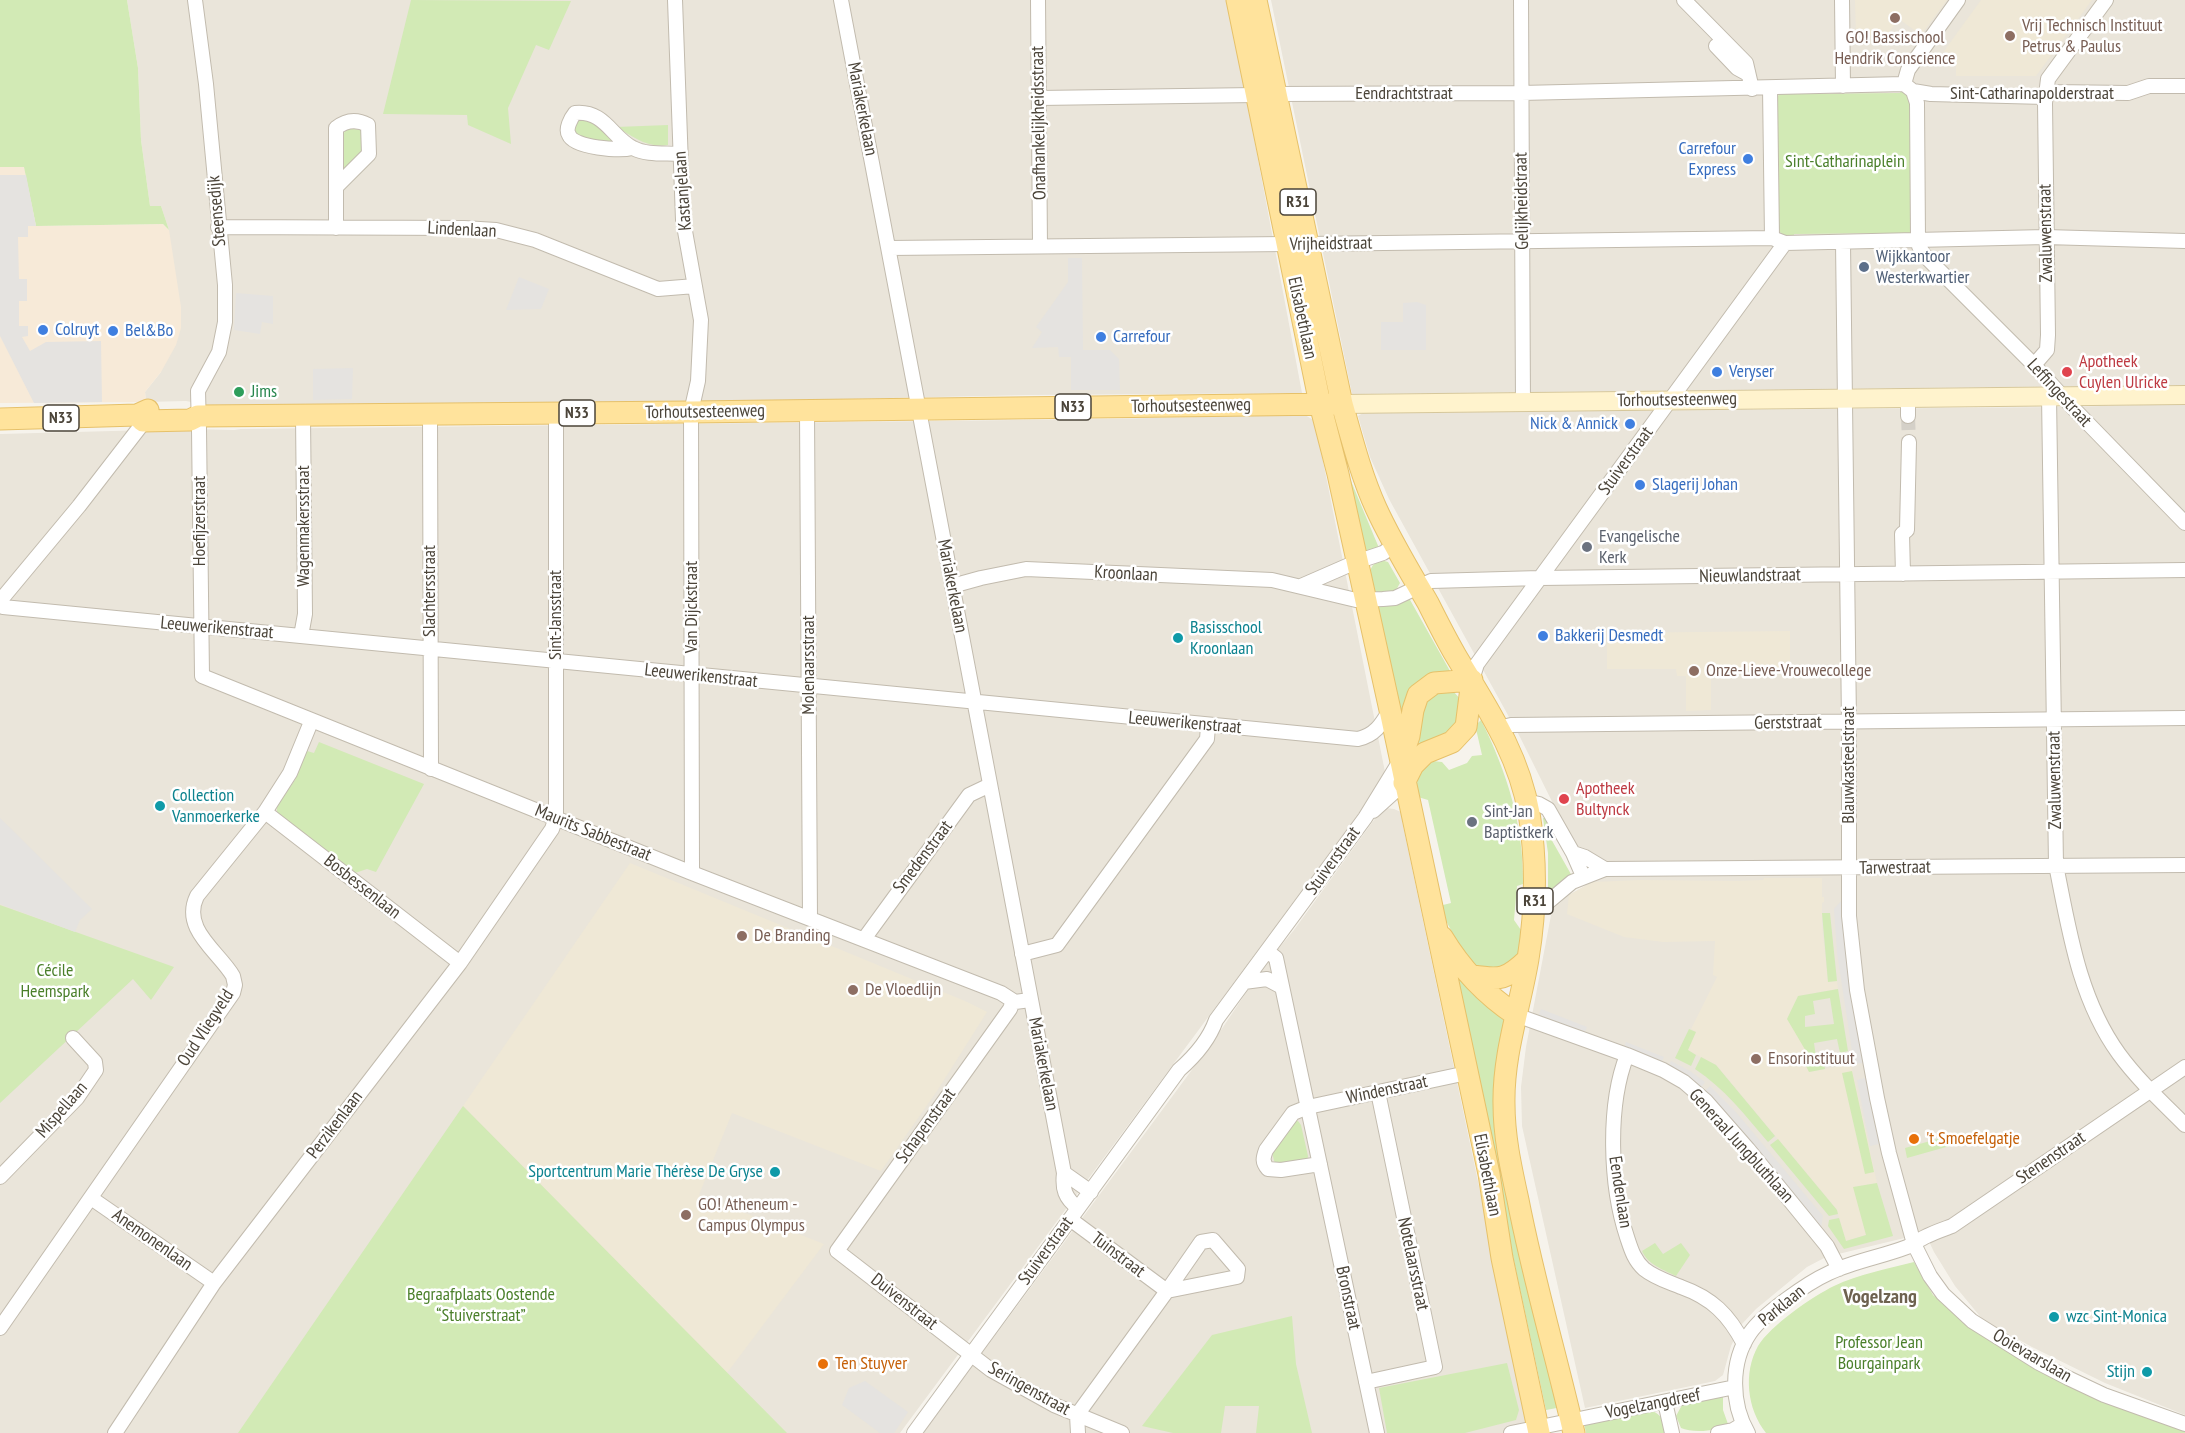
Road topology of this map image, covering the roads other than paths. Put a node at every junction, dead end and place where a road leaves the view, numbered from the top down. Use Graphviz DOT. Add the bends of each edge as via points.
graph roads {
  1 [pos="195,0"];
  2 [pos="675,0"];
  3 [pos="841,0"];
  4 [pos="1038,0"];
  5 [pos="1237,0"];
  6 [pos="1256,0"];
  7 [pos="1521,0"];
  8 [pos="1672,0"];
  9 [pos="1684,0"];
  10 [pos="1842,0"];
  11 [pos="1958,0"];
  12 [pos="2106,0"];
  13 [pos="1748,74"];
  14 [pos="1843,86"];
  15 [pos="2185,86"];
  16 [pos="1909,87"];
  17 [pos="1752,88"];
  18 [pos="1770,88"];
  19 [pos="1521,93"];
  20 [pos="1265,95"];
  21 [pos="2045,97"];
  22 [pos="1039,98"];
  23 [pos="632,148"];
  24 [pos="679,154"];
  25 [pos="337,186"];
  26 [pos="218,227"];
  27 [pos="336,228"];
  28 [pos="2046,237"];
  29 [pos="1918,239"];
  30 [pos="1943,240"];
  31 [pos="1779,241"];
  32 [pos="2185,241"];
  33 [pos="1522,242"];
  34 [pos="1843,243"];
  35 [pos="1297,244"];
  36 [pos="1040,246"];
  37 [pos="889,248"];
  38 [pos="1933,264"];
  39 [pos="695,286"];
  40 [pos="2034,365"];
  41 [pos="2185,395"];
  42 [pos="2056,396"];
  43 [pos="1845,398"];
  44 [pos="1671,400"];
  45 [pos="1523,403"];
  46 [pos="1320,404"];
  47 [pos="1342,404"];
  48 [pos="918,409"];
  49 [pos="807,411"];
  50 [pos="698,412"];
  51 [pos="556,413"];
  52 [pos="430,414"];
  53 [pos="141,415"];
  54 [pos="198,416"];
  55 [pos="303,416"];
  56 [pos="0,419"];
  57 [pos="1909,442"];
  58 [pos="2185,523"];
  59 [pos="1395,545"];
  60 [pos="1356,562"];
  61 [pos="2185,570"];
  62 [pos="2051,573"];
  63 [pos="1903,574"];
  64 [pos="1847,575"];
  65 [pos="1540,578"];
  66 [pos="952,586"];
  67 [pos="1302,586"];
  68 [pos="1418,587"];
  69 [pos="1365,599"];
  70 [pos="0,603"];
  71 [pos="201,627"];
  72 [pos="301,636"];
  73 [pos="430,649"];
  74 [pos="556,661"];
  75 [pos="692,675"];
  76 [pos="1472,680"];
  77 [pos="809,687"];
  78 [pos="975,703"];
  79 [pos="1390,710"];
  80 [pos="2185,718"];
  81 [pos="2054,719"];
  82 [pos="311,722"];
  83 [pos="1849,722"];
  84 [pos="1208,726"];
  85 [pos="1499,728"];
  86 [pos="1400,761"];
  87 [pos="430,769"];
  88 [pos="1404,783"];
  89 [pos="990,785"];
  90 [pos="1526,801"];
  91 [pos="265,812"];
  92 [pos="556,818"];
  93 [pos="1365,818"];
  94 [pos="1574,853"];
  95 [pos="2056,865"];
  96 [pos="2185,865"];
  97 [pos="1849,868"];
  98 [pos="1605,869"];
  99 [pos="692,873"];
  100 [pos="1583,876"];
  101 [pos="1535,907"];
  102 [pos="1433,917"];
  103 [pos="810,918"];
  104 [pos="864,939"];
  105 [pos="1267,951"];
  106 [pos="1022,954"];
  107 [pos="1528,959"];
  108 [pos="460,963"];
  109 [pos="1472,976"];
  110 [pos="1245,982"];
  111 [pos="1282,987"];
  112 [pos="1030,1000"];
  113 [pos="1013,1001"];
  114 [pos="1516,1015"];
  115 [pos="73,1038"];
  116 [pos="1627,1055"];
  117 [pos="2185,1067"];
  118 [pos="1467,1073"];
  119 [pos="2150,1090"];
  120 [pos="1378,1092"];
  121 [pos="1308,1107"];
  122 [pos="2185,1125"];
  123 [pos="1320,1164"];
  124 [pos="1064,1173"];
  125 [pos="0,1177"];
  126 [pos="1091,1192"];
  127 [pos="91,1198"];
  128 [pos="1074,1214"];
  129 [pos="1914,1244"];
  130 [pos="837,1251"];
  131 [pos="1839,1269"];
  132 [pos="214,1283"];
  133 [pos="1167,1291"];
  134 [pos="0,1328"];
  135 [pos="1744,1344"];
  136 [pos="971,1354"];
  137 [pos="1366,1382"];
  138 [pos="1735,1387"];
  139 [pos="1665,1402"];
  140 [pos="1077,1415"];
  141 [pos="2185,1424"];
  142 [pos="1572,1426"];
  143 [pos="1745,1428"];
  144 [pos="1539,1430"];
  145 [pos="115,1433"];
  146 [pos="914,1433"];
  147 [pos="1078,1433"];
  148 [pos="1122,1433"];
  149 [pos="1377,1433"];
  150 [pos="1511,1433"];
  151 [pos="1672,1433"];
  152 [pos="1718,1433"];
  1 -- 26 [label="street, Steensedijk" via="207,84"];
  2 -- 24 [label="street, Kastanjelaan"];
  3 -- 37 [label="street, Mariakerkelaan"];
  4 -- 22 [label="street, Onafhankelijkheidsstraat"];
  5 -- 20 [label="main road, Elisabethlaan / R31"];
  6 -- 20 [label="main road, Elisabethlaan / R31"];
  7 -- 19 [label="street, Gelijkheidstraat"];
  8 -- 13 [label="street" via="1737,68"];
  9 -- 13 [label="street" via="1746,63"];
  10 -- 14 [label="street"];
  11 -- 16 [label="street" via="1908,70"];
  12 -- 21 [label="street" via="2048,79"];
  13 -- 17 [label="street"];
  14 -- 16 [label="street"];
  14 -- 18 [label="street"];
  15 -- 21 [label="street, Sint-Catharinapolderstraat" via="2149,86 2128,93 2053,92"];
  16 -- 21 [label="street, Sint-Catharinapolderstraat" via="1931,94"];
  16 -- 29 [label="street" via="1917,103"];
  17 -- 18 [label="street, Eendrachtstraat"];
  17 -- 19 [label="street, Eendrachtstraat"];
  18 -- 31 [label="street"];
  19 -- 20 [label="street, Eendrachtstraat"];
  19 -- 33 [label="street, Gelijkheidstraat"];
  20 -- 22 [label="street, Eendrachtstraat"];
  20 -- 35 [label="main road, Elisabethlaan / R31"];
  21 -- 28 [label="street, Zwaluwenstraat"];
  22 -- 36 [label="street, Onafhankelijkheidsstraat"];
  23 -- 24 [label="street"];
  24 -- 39 [label="street, Kastanjelaan" via="683,220"];
  25 -- 27 [label="street"];
  26 -- 27 [label="street, Lindenlaan"];
  26 -- 54 [label="street, Steensedijk" via="225,322 219,352 198,390"];
  27 -- 39 [label="street, Lindenlaan" via="496,230 535,240 658,289"];
  28 -- 30 [label="street"];
  28 -- 32 [label="street"];
  28 -- 40 [label="street, Zwaluwenstraat" via="2047,351"];
  29 -- 30 [label="street"];
  29 -- 34 [label="street"];
  29 -- 38 [label="street, Leffingestraat"];
  30 -- 38 [label="street"];
  31 -- 33 [label="street, Vrijheidstraat"];
  31 -- 34 [label="street"];
  31 -- 44 [label="street, Stuiverstraat"];
  33 -- 35 [label="street, Vrijheidstraat"];
  33 -- 45 [label="street, Gelijkheidstraat"];
  34 -- 43 [label="street, Blauwkasteelstraat"];
  35 -- 36 [label="street, Vrijheidstraat"];
  35 -- 46 [label="main road, Elisabethlaan / R31"];
  35 -- 47 [label="main road, Elisabethlaan / R31"];
  36 -- 37 [label="street, Vrijheidstraat"];
  37 -- 48 [label="street, Mariakerkelaan"];
  38 -- 40 [label="street, Leffingestraat"];
  39 -- 50 [label="street, Kastanjelaan" via="701,320"];
  40 -- 42 [label="street, Leffingestraat"];
  41 -- 42 [label="street, Torhoutsesteenweg"];
  42 -- 43 [label="street, Torhoutsesteenweg" via="1908,407"];
  42 -- 58 [label="street, Leffingestraat"];
  42 -- 62 [label="street, Zwaluwenstraat"];
  43 -- 44 [label="street, Torhoutsesteenweg"];
  43 -- 64 [label="street, Blauwkasteelstraat"];
  44 -- 45 [label="street, Torhoutsesteenweg"];
  44 -- 65 [label="street, Stuiverstraat"];
  45 -- 47 [label="street, Torhoutsesteenweg"];
  46 -- 47 [label="main road, Torhoutsesteenweg / N33"];
  46 -- 48 [label="main road, Torhoutsesteenweg / N33"];
  46 -- 60 [label="main road, Elisabethlaan / R31"];
  47 -- 59 [label="main road, Elisabethlaan / R31" via="1368,487"];
  48 -- 49 [label="main road, Torhoutsesteenweg / N33"];
  48 -- 66 [label="street, Mariakerkelaan"];
  49 -- 50 [label="main road, Torhoutsesteenweg / N33"];
  49 -- 77 [label="street, Molenaarsstraat"];
  50 -- 51 [label="main road, Torhoutsesteenweg / N33"];
  50 -- 75 [label="street, Van Dijckstraat"];
  51 -- 52 [label="main road, Torhoutsesteenweg / N33"];
  51 -- 74 [label="street, Sint-Jansstraat"];
  52 -- 55 [label="main road, Torhoutsesteenweg / N33"];
  52 -- 73 [label="street, Slachtersstraat"];
  53 -- 54 [label="main road, Torhoutsesteenweg / N33" via="188,411"];
  53 -- 56 [label="main road, Torhoutsesteenweg / N33"];
  53 -- 70 [label="street" via="79,506"];
  54 -- 55 [label="main road, Torhoutsesteenweg / N33"];
  54 -- 71 [label="street, Hoefijzerstraat"];
  55 -- 72 [label="street, Wagenmakersstraat" via="305,614"];
  57 -- 63 [label="street"];
  59 -- 60 [label="street"];
  59 -- 68 [label="main road, Elisabethlaan / R31"];
  60 -- 67 [label="street"];
  60 -- 69 [label="main road, Elisabethlaan / R31"];
  61 -- 62 [label="street, Nieuwlandstraat"];
  62 -- 63 [label="street, Nieuwlandstraat"];
  62 -- 81 [label="street, Zwaluwenstraat"];
  63 -- 64 [label="street, Nieuwlandstraat"];
  64 -- 65 [label="street, Nieuwlandstraat"];
  64 -- 83 [label="street, Blauwkasteelstraat"];
  65 -- 68 [label="street, Nieuwlandstraat" via="1431,581"];
  65 -- 76 [label="street, Stuiverstraat" via="1477,664"];
  66 -- 67 [label="street, Kroonlaan" via="1026,569 1272,580"];
  66 -- 78 [label="street, Mariakerkelaan"];
  67 -- 69 [label="street, Kroonlaan"];
  68 -- 69 [label="street" via="1395,598"];
  68 -- 76 [label="main road, Elisabethlaan / R31"];
  69 -- 79 [label="main road, Elisabethlaan / R31"];
  70 -- 71 [label="street, Leeuwerikenstraat" via="3,607"];
  71 -- 72 [label="street, Leeuwerikenstraat"];
  71 -- 82 [label="street, Maurits Sabbestraat" via="202,676"];
  72 -- 73 [label="street, Leeuwerikenstraat"];
  73 -- 74 [label="street, Leeuwerikenstraat"];
  73 -- 87 [label="street, Slachtersstraat"];
  74 -- 75 [label="street, Leeuwerikenstraat"];
  74 -- 92 [label="street, Sint-Jansstraat"];
  75 -- 77 [label="street, Leeuwerikenstraat"];
  75 -- 99 [label="street, Van Dijckstraat"];
  76 -- 85 [label="main road, Elisabethlaan / R31"];
  76 -- 86 [label="main road, Elisabethlaan / R31" via="1434,683 1418,695"];
  76 -- 88 [label="main road" via="1466,727 1452,742 1425,753"];
  77 -- 78 [label="street, Leeuwerikenstraat"];
  77 -- 103 [label="street, Molenaarsstraat"];
  78 -- 84 [label="street, Leeuwerikenstraat"];
  78 -- 89 [label="street, Mariakerkelaan"];
  79 -- 84 [label="street, Leeuwerikenstraat" via="1379,728 1369,737 1358,739"];
  79 -- 86 [label="main road, Elisabethlaan / R31"];
  80 -- 81 [label="street, Gerststraat"];
  81 -- 83 [label="street, Gerststraat"];
  81 -- 95 [label="street, Zwaluwenstraat"];
  82 -- 87 [label="street, Maurits Sabbestraat"];
  82 -- 91 [label="street, Oud Vliegveld" via="290,772"];
  83 -- 85 [label="street, Gerststraat"];
  83 -- 97 [label="street, Blauwkasteelstraat"];
  84 -- 106 [label="street" via="1207,739 1056,945"];
  85 -- 90 [label="main road, Elisabethlaan / R31" via="1514,757"];
  86 -- 88 [label="main road, Elisabethlaan / R31"];
  86 -- 93 [label="street, Stuiverstraat"];
  87 -- 92 [label="street, Maurits Sabbestraat"];
  88 -- 93 [label="street, Stuiverstraat"];
  88 -- 102 [label="main road, Elisabethlaan / R31"];
  89 -- 104 [label="street, Smedenstraat" via="969,795"];
  89 -- 106 [label="street, Mariakerkelaan"];
  90 -- 94 [label="street" via="1548,809"];
  90 -- 101 [label="main road, Elisabethlaan / R31"];
  91 -- 108 [label="street, Bosbessenlaan"];
  91 -- 127 [label="street, Oud Vliegveld" via="193,905 192,916 199,933 233,976 233,993"];
  92 -- 99 [label="street, Maurits Sabbestraat"];
  92 -- 108 [label="street, Perzikenlaan"];
  93 -- 105 [label="street, Stuiverstraat"];
  94 -- 98 [label="street, Tarwestraat"];
  94 -- 100 [label="street"];
  95 -- 96 [label="street, Tarwestraat"];
  95 -- 97 [label="street, Tarwestraat"];
  95 -- 119 [label="street, Zwaluwenstraat" via="2086,995 2119,1054"];
  97 -- 98 [label="street, Tarwestraat"];
  97 -- 129 [label="street, Blauwkasteelstraat" via="1849,916 1857,990 1889,1153"];
  98 -- 100 [label="street, Tarwestraat"];
  99 -- 103 [label="street, Maurits Sabbestraat"];
  100 -- 101 [label="street, Tarwestraat" via="1547,903"];
  101 -- 107 [label="main road, Elisabethlaan / R31"];
  102 -- 109 [label="main road, Elisabethlaan / R31" via="1455,959"];
  102 -- 118 [label="main road, Elisabethlaan / R31"];
  103 -- 104 [label="street, Maurits Sabbestraat"];
  104 -- 113 [label="street, Maurits Sabbestraat"];
  105 -- 110 [label="street, Stuiverstraat"];
  105 -- 111 [label="street, Bronstraat" via="1276,958"];
  106 -- 112 [label="street, Mariakerkelaan"];
  107 -- 109 [label="main road" via="1514,972 1498,979"];
  107 -- 114 [label="main road, Elisabethlaan / R31"];
  108 -- 132 [label="street, Perzikenlaan"];
  109 -- 114 [label="main road, Elisabethlaan / R31"];
  110 -- 111 [label="street" via="1267,979"];
  110 -- 126 [label="street, Stuiverstraat" via="1186,1054 1179,1070"];
  111 -- 121 [label="street, Bronstraat"];
  112 -- 113 [label="street"];
  112 -- 124 [label="street, Mariakerkelaan"];
  113 -- 130 [label="street, Schapenstraat"];
  114 -- 116 [label="street, Generaal Jungbluthlaan"];
  114 -- 142 [label="main road, Elisabethlaan / R31" via="1507,1061 1505,1131 1521,1219"];
  115 -- 125 [label="street, Mispellaan" via="95,1062 96,1070 77,1098"];
  116 -- 131 [label="street, Generaal Jungbluthlaan" via="1663,1070 1706,1101 1827,1246"];
  116 -- 135 [label="street, Eendenlaan" via="1613,1147 1617,1199 1631,1250 1646,1270 1717,1305"];
  117 -- 119 [label="street, Stenenstraat"];
  118 -- 120 [label="street, Windenstraat"];
  118 -- 144 [label="main road, Elisabethlaan / R31"];
  119 -- 122 [label="street, Zwaluwenstraat"];
  119 -- 129 [label="street, Stenenstraat" via="1952,1226"];
  120 -- 121 [label="street, Windenstraat"];
  120 -- 137 [label="street, Notelaarsstraat" via="1435,1367"];
  121 -- 123 [label="street, Bronstraat"];
  121 -- 123 [label="street" via="1293,1113 1266,1150 1264,1164 1268,1169 1281,1170"];
  123 -- 137 [label="street, Bronstraat"];
  124 -- 126 [label="street"];
  124 -- 128 [label="street, Mariakerkelaan" via="1066,1197"];
  126 -- 128 [label="street, Stuiverstraat"];
  127 -- 132 [label="street, Anemonenlaan"];
  127 -- 134 [label="street, Oud Vliegveld"];
  128 -- 133 [label="street, Tuinstraat"];
  128 -- 136 [label="street, Stuiverstraat"];
  129 -- 131 [label="street, Parklaan"];
  129 -- 141 [label="street, Ooievaarslaan" via="1943,1294 1972,1321 2068,1378"];
  130 -- 136 [label="street, Duivenstraat"];
  131 -- 135 [label="street, Parklaan" via="1818,1278 1771,1313 1756,1325"];
  132 -- 145 [label="street, Perzikenlaan"];
  133 -- 133 [label="street" via="1237,1277 1238,1269 1213,1240 1201,1242"];
  133 -- 140 [label="street"];
  135 -- 138 [label="street, Parklaan"];
  136 -- 140 [label="street, Seringenstraat" via="991,1370"];
  136 -- 146 [label="street, Stuiverstraat"];
  137 -- 149 [label="street, Bronstraat"];
  138 -- 139 [label="street, Vogelzangdreef"];
  138 -- 143 [label="street, Parklaan" via="1735,1403"];
  139 -- 142 [label="street, Vogelzangdreef"];
  139 -- 151 [label="street"];
  140 -- 147 [label="street"];
  140 -- 148 [label="street, Seringenstraat"];
  142 -- 144 [label="street"];
  143 -- 152 [label="street"];
  144 -- 150 [label="street"];
}
